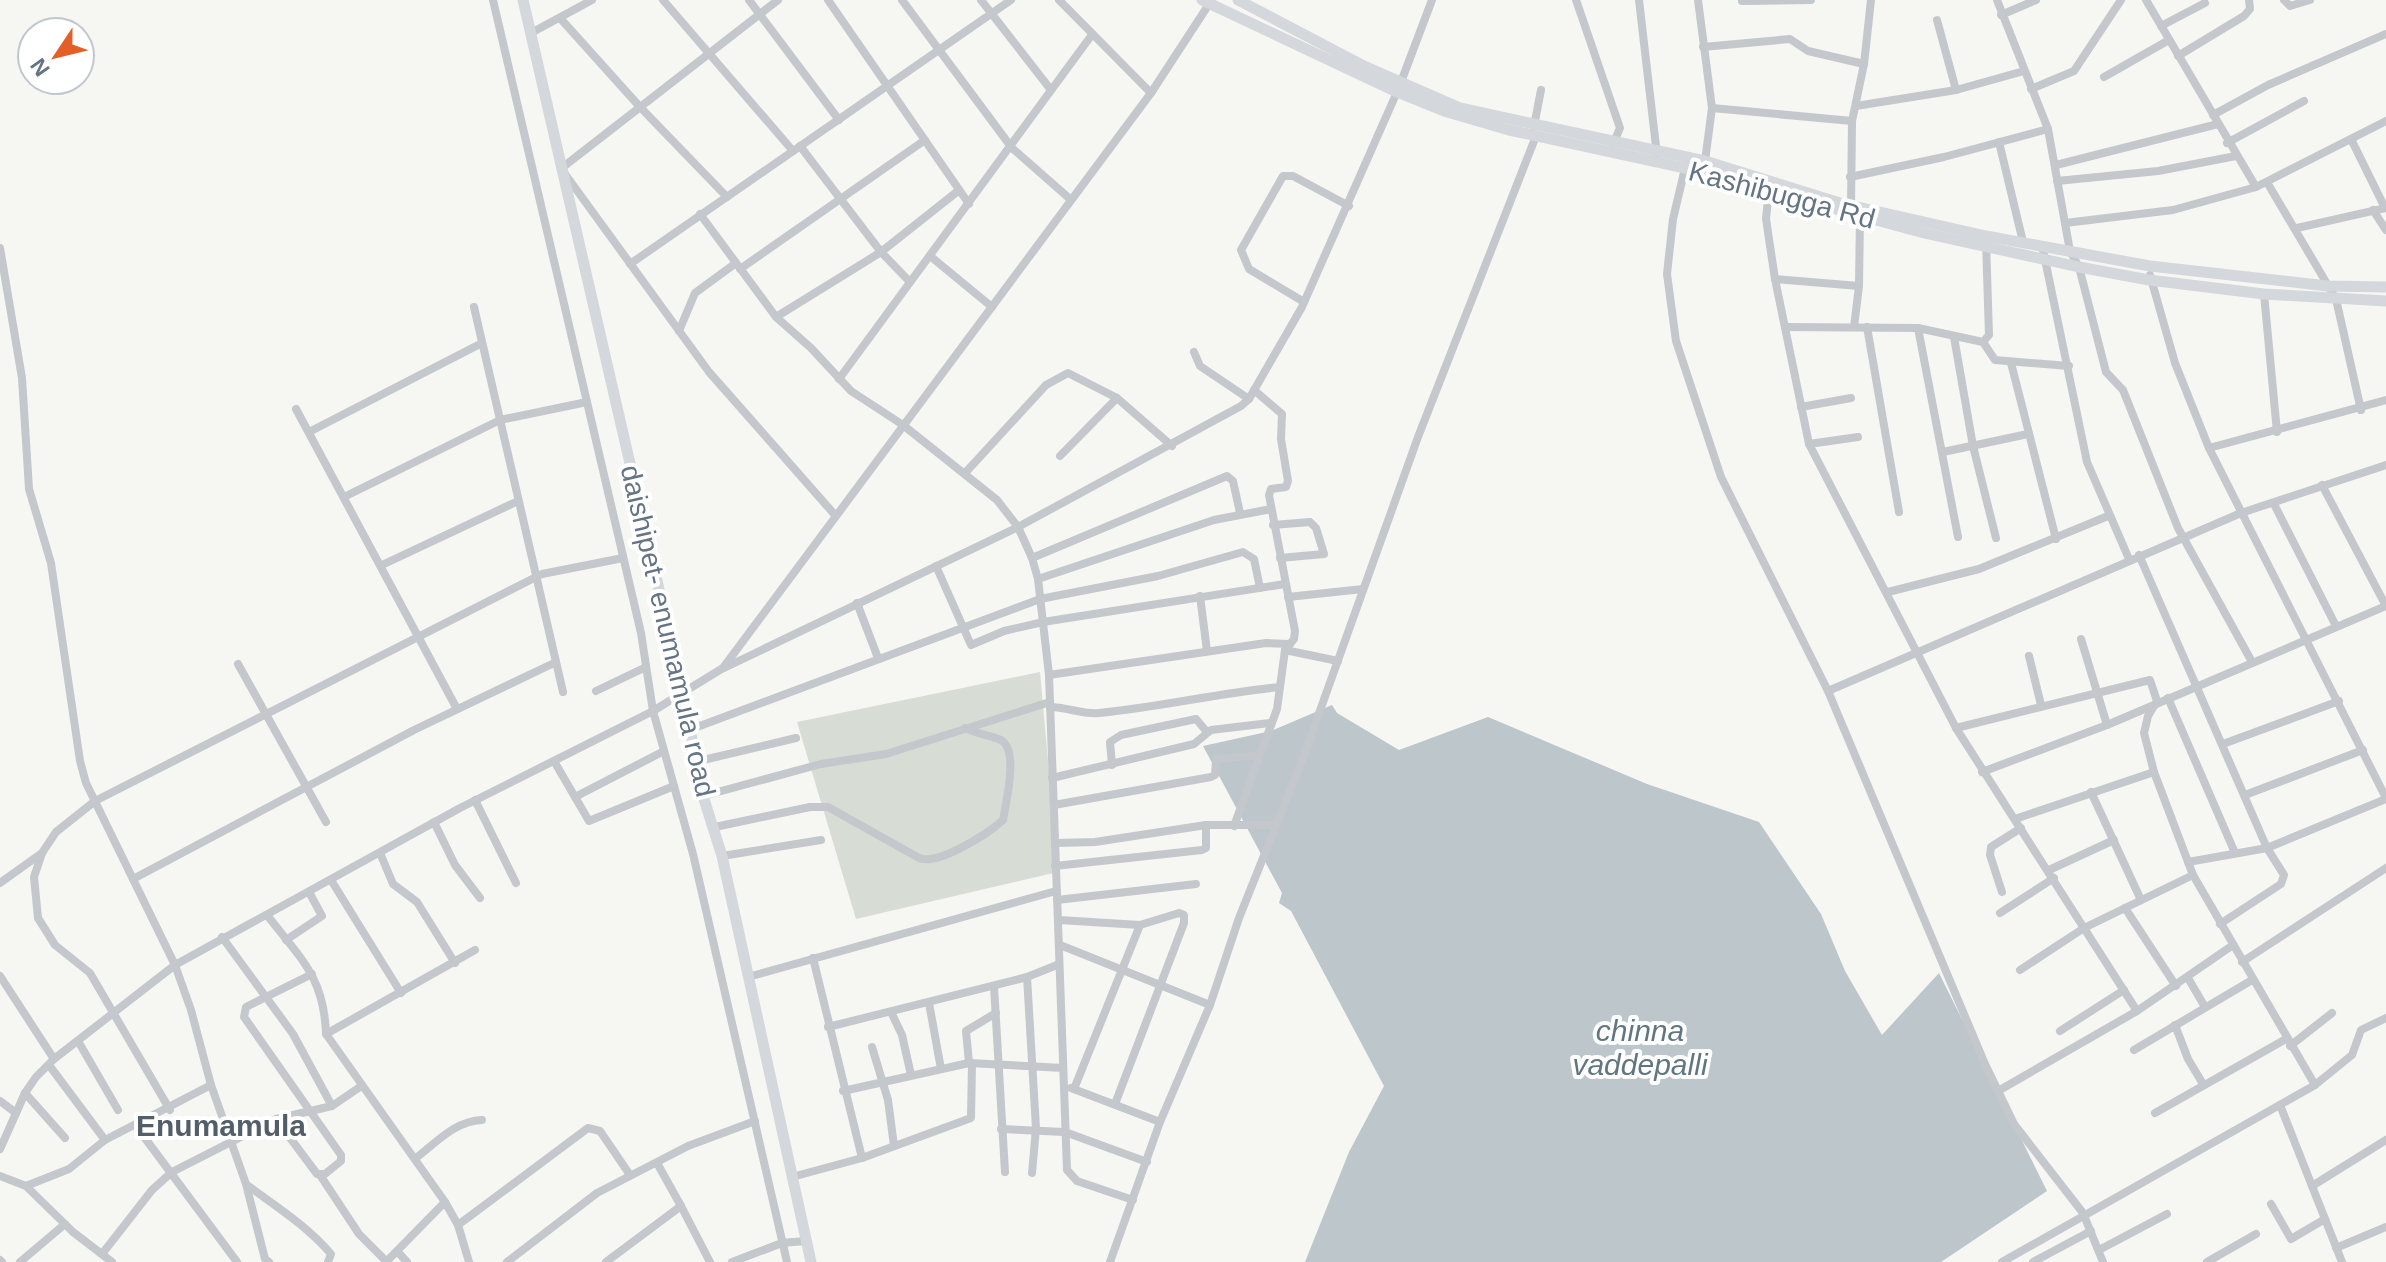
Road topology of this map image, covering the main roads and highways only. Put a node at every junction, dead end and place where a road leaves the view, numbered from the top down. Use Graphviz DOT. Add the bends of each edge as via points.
graph roads {
  1 [pos="523,0"];
  2 [pos="1238,0"];
  3 [pos="1208,2"];
  4 [pos="1399,87"];
  5 [pos="1686,163"];
  6 [pos="1770,187"];
  7 [pos="1986,241"];
  8 [pos="2386,287"];
  9 [pos="2386,301"];
  10 [pos="811,1262"];
  1 -- 10 [label="main road, daishipet- enumamula road"];
  2 -- 4 [label="main road, Kashibugga Rd"];
  3 -- 4 [label="main road, Kashibugga Rd"];
  4 -- 5 [label="main road, Kashibugga Rd" via="1444,111"];
  5 -- 6 [label="main road, Kashibugga Rd"];
  5 -- 6 [label="main road, Kashibugga Rd" via="1705,161"];
  6 -- 7 [label="main road, Kashibugga Rd"];
  7 -- 8 [label="main road, Kashibugga Rd" via="2023,242 2150,266 2328,286"];
  7 -- 9 [label="main road, Kashibugga Rd" via="2044,259 2149,280"];
}
